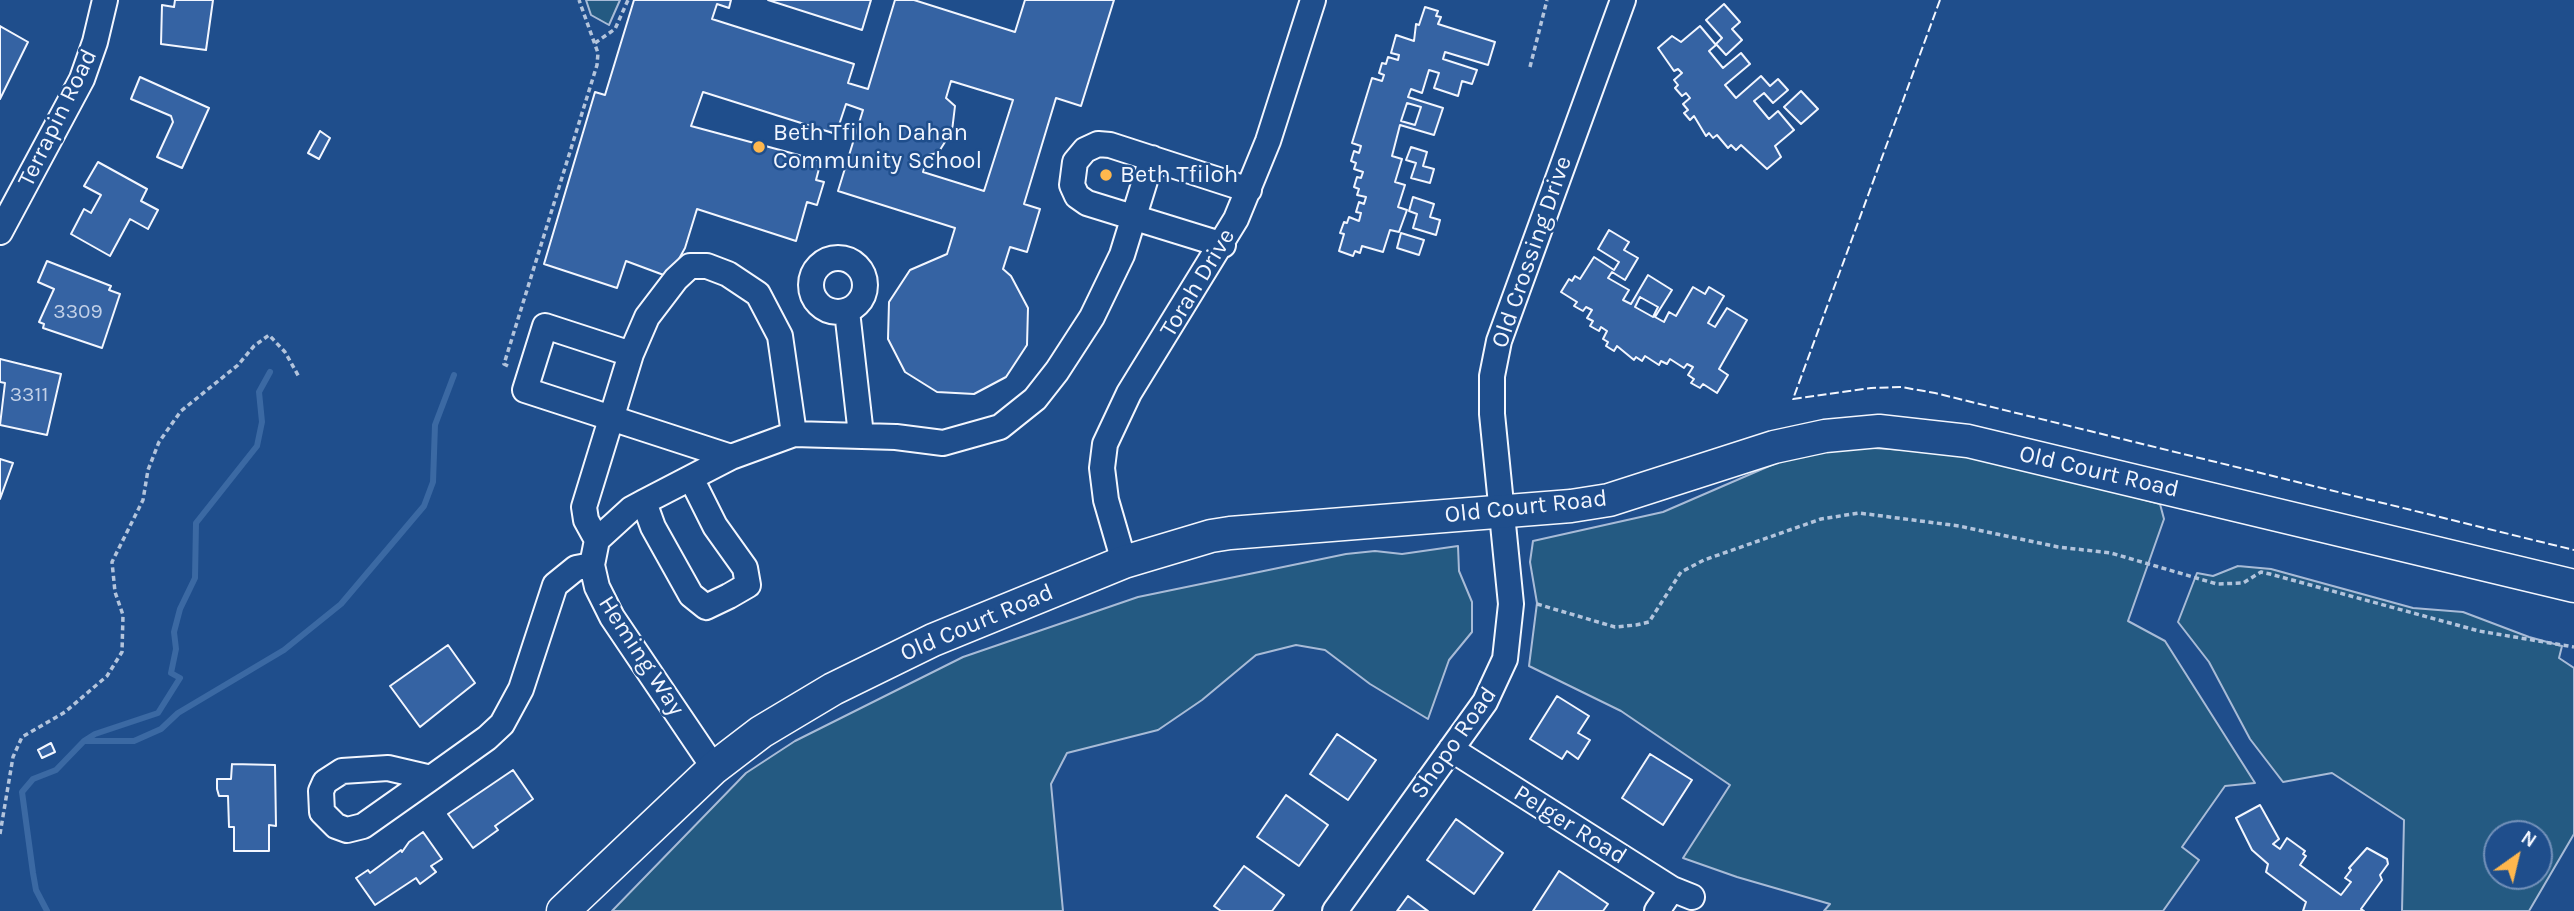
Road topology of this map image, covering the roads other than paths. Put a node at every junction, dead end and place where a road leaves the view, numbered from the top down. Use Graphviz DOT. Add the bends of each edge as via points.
graph roads {
  1 [pos="105,0"];
  2 [pos="1313,0"];
  3 [pos="1623,0"];
  4 [pos="1152,158"];
  5 [pos="1249,190"];
  6 [pos="1134,218"];
  7 [pos="0,232"];
  8 [pos="1223,245"];
  9 [pos="847,312"];
  10 [pos="631,354"];
  11 [pos="609,418"];
  12 [pos="794,434"];
  13 [pos="861,435"];
  14 [pos="731,457"];
  15 [pos="691,478"];
  16 [pos="644,502"];
  17 [pos="1503,512"];
  18 [pos="597,540"];
  19 [pos="1124,562"];
  20 [pos="592,565"];
  21 [pos="2574,586"];
  22 [pos="1451,749"];
  23 [pos="714,768"];
  24 [pos="431,778"];
  25 [pos="563,911"];
  26 [pos="1335,911"];
  27 [pos="1657,911"];
  1 -- 7 [label="street, Terrapin Road" via="82,79"];
  2 -- 5 [label="street, Torah Drive"];
  3 -- 17 [label="street, Old Crossing Drive" via="1499,341 1492,376 1492,414"];
  4 -- 5 [label="street"];
  4 -- 6 [label="street"];
  4 -- 6 [label="street" via="1098,144 1085,150 1071,175 1077,196 1087,203"];
  5 -- 8 [label="street, Torah Drive"];
  6 -- 8 [label="street"];
  6 -- 13 [label="street" via="1122,254 1086,327 1057,371 1019,414 1000,427 943,443"];
  8 -- 19 [label="street, Torah Drive" via="1129,393 1105,444 1106,500"];
  9 -- 13 [label="street"];
  10 -- 11 [label="street"];
  10 -- 11 [label="street" via="545,326 525,390"];
  10 -- 12 [label="street" via="647,317 690,266 707,266 728,274 758,294 780,337"];
  11 -- 14 [label="street"];
  11 -- 18 [label="street" via="584,507"];
  12 -- 13 [label="street"];
  12 -- 14 [label="street"];
  14 -- 15 [label="street"];
  15 -- 16 [label="street"];
  15 -- 16 [label="street" via="715,526 745,568 748,585 730,596 706,607 691,595"];
  16 -- 18 [label="street"];
  17 -- 19 [label="main road, Old Court Road" via="1230,533"];
  17 -- 21 [label="main road, Old Court Road" via="1609,500 1774,447 1880,431 1968,441"];
  17 -- 22 [label="street, Shopo Road" via="1511,604 1505,659 1497,683"];
  18 -- 20 [label="street"];
  19 -- 23 [label="main road, Old Court Road" via="933,640 842,684 761,732"];
  20 -- 23 [label="street, Heming Way" via="612,617"];
  20 -- 24 [label="street, Heming Way" via="576,568 555,585 521,689 502,724"];
  22 -- 26 [label="street, Shopo Road"];
  22 -- 27 [label="street, Pelger Road" via="1682,893"];
  23 -- 25 [label="main road, Old Court Road"];
}
